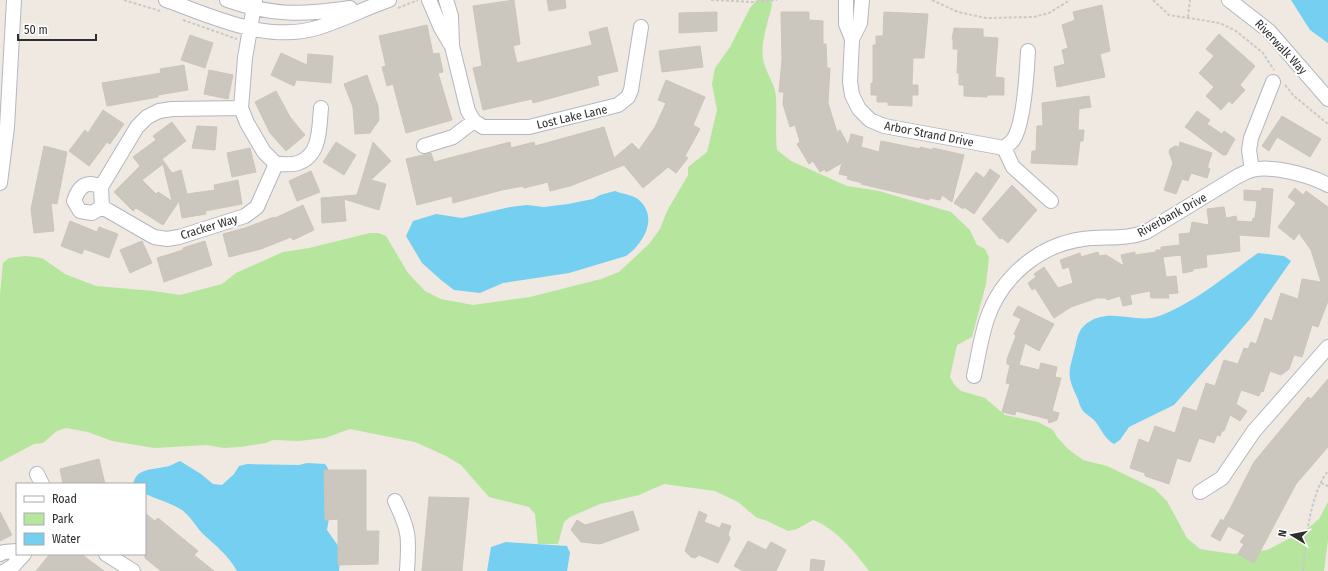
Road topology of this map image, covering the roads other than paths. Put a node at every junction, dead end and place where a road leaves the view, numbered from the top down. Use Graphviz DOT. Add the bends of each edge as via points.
graph roads {
  1 [pos="14,0"];
  2 [pos="166,0"];
  3 [pos="227,0"];
  4 [pos="389,0"];
  5 [pos="429,0"];
  6 [pos="446,0"];
  7 [pos="846,0"];
  8 [pos="862,0"];
  9 [pos="1229,0"];
  10 [pos="254,5"];
  11 [pos="374,5"];
  12 [pos="641,27"];
  13 [pos="250,28"];
  14 [pos="852,39"];
  15 [pos="452,46"];
  16 [pos="1028,51"];
  17 [pos="1277,79"];
  18 [pos="1328,99"];
  19 [pos="241,108"];
  20 [pos="320,108"];
  21 [pos="474,121"];
  22 [pos="424,146"];
  23 [pos="1004,148"];
  24 [pos="276,164"];
  25 [pos="1252,170"];
  26 [pos="0,183"];
  27 [pos="1328,185"];
  28 [pos="101,187"];
  29 [pos="1051,201"];
  30 [pos="102,207"];
  31 [pos="1328,347"];
  32 [pos="974,376"];
  33 [pos="1200,492"];
  34 [pos="394,502"];
  35 [pos="16,551"];
  36 [pos="0,554"];
  37 [pos="23,555"];
  38 [pos="108,555"];
  39 [pos="5,571"];
  40 [pos="133,571"];
  41 [pos="407,571"];
  1 -- 26 [label="street" via="7,127"];
  2 -- 13 [label="street" via="212,18"];
  3 -- 10 [label="street"];
  4 -- 11 [label="street"];
  5 -- 15 [label="street"];
  6 -- 15 [label="street" via="451,16"];
  7 -- 14 [label="street, Arbor Strand Drive" via="846,24"];
  8 -- 14 [label="street, Arbor Strand Drive" via="860,22"];
  9 -- 18 [label="street, Riverwalk Way" via="1269,31"];
  10 -- 11 [label="street" via="292,14 314,14"];
  10 -- 13 [label="street"];
  11 -- 13 [label="street" via="319,27 281,31"];
  12 -- 21 [label="street, Lost Lake Lane" via="634,82 628,96 618,105 529,127 483,127"];
  13 -- 19 [label="street"];
  14 -- 23 [label="street, Arbor Strand Drive" via="852,95 859,109 870,120 884,126"];
  15 -- 21 [label="street" via="466,104"];
  16 -- 23 [label="street" via="1021,117 1014,140"];
  17 -- 25 [label="street" via="1251,138 1249,150"];
  19 -- 24 [label="street" via="264,152"];
  19 -- 28 [label="street" via="172,109 159,111 147,117 137,127"];
  20 -- 24 [label="street" via="318,144 310,156 298,163"];
  21 -- 22 [label="street" via="453,137"];
  23 -- 29 [label="street" via="1013,167"];
  24 -- 30 [label="street, Cracker Way" via="256,207 245,216 180,237 154,237"];
  25 -- 27 [label="street, Riverbank Drive" via="1265,168 1294,173"];
  25 -- 32 [label="street, Riverbank Drive" via="1134,237 1072,241 1029,260 1008,281 992,306 983,332"];
  28 -- 30 [label="street"];
  28 -- 30 [label="street" via="86,183 78,189 74,200 80,211 92,213"];
  31 -- 33 [label="street" via="1254,431 1222,478"];
  34 -- 41 [label="street" via="407,528"];
  35 -- 36 [label="street"];
  37 -- 39 [label="street"];
  38 -- 40 [label="street"];
}
